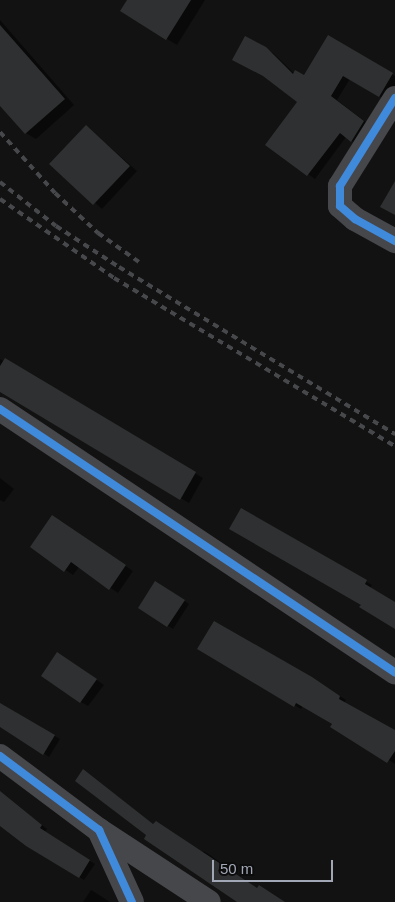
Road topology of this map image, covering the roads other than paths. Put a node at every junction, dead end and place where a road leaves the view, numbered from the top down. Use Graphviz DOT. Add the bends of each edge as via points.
graph roads {
  1 [pos="395,98"];
  2 [pos="395,241"];
  3 [pos="0,409"];
  4 [pos="395,672"];
  5 [pos="0,756"];
  6 [pos="99,830"];
  7 [pos="132,902"];
  8 [pos="209,902"];
  1 -- 2 [label="street" via="340,186 340,206 355,219"];
  3 -- 4 [label="street"];
  5 -- 6 [label="street"];
  6 -- 7 [label="street"];
  6 -- 8 [label="street"];
}
